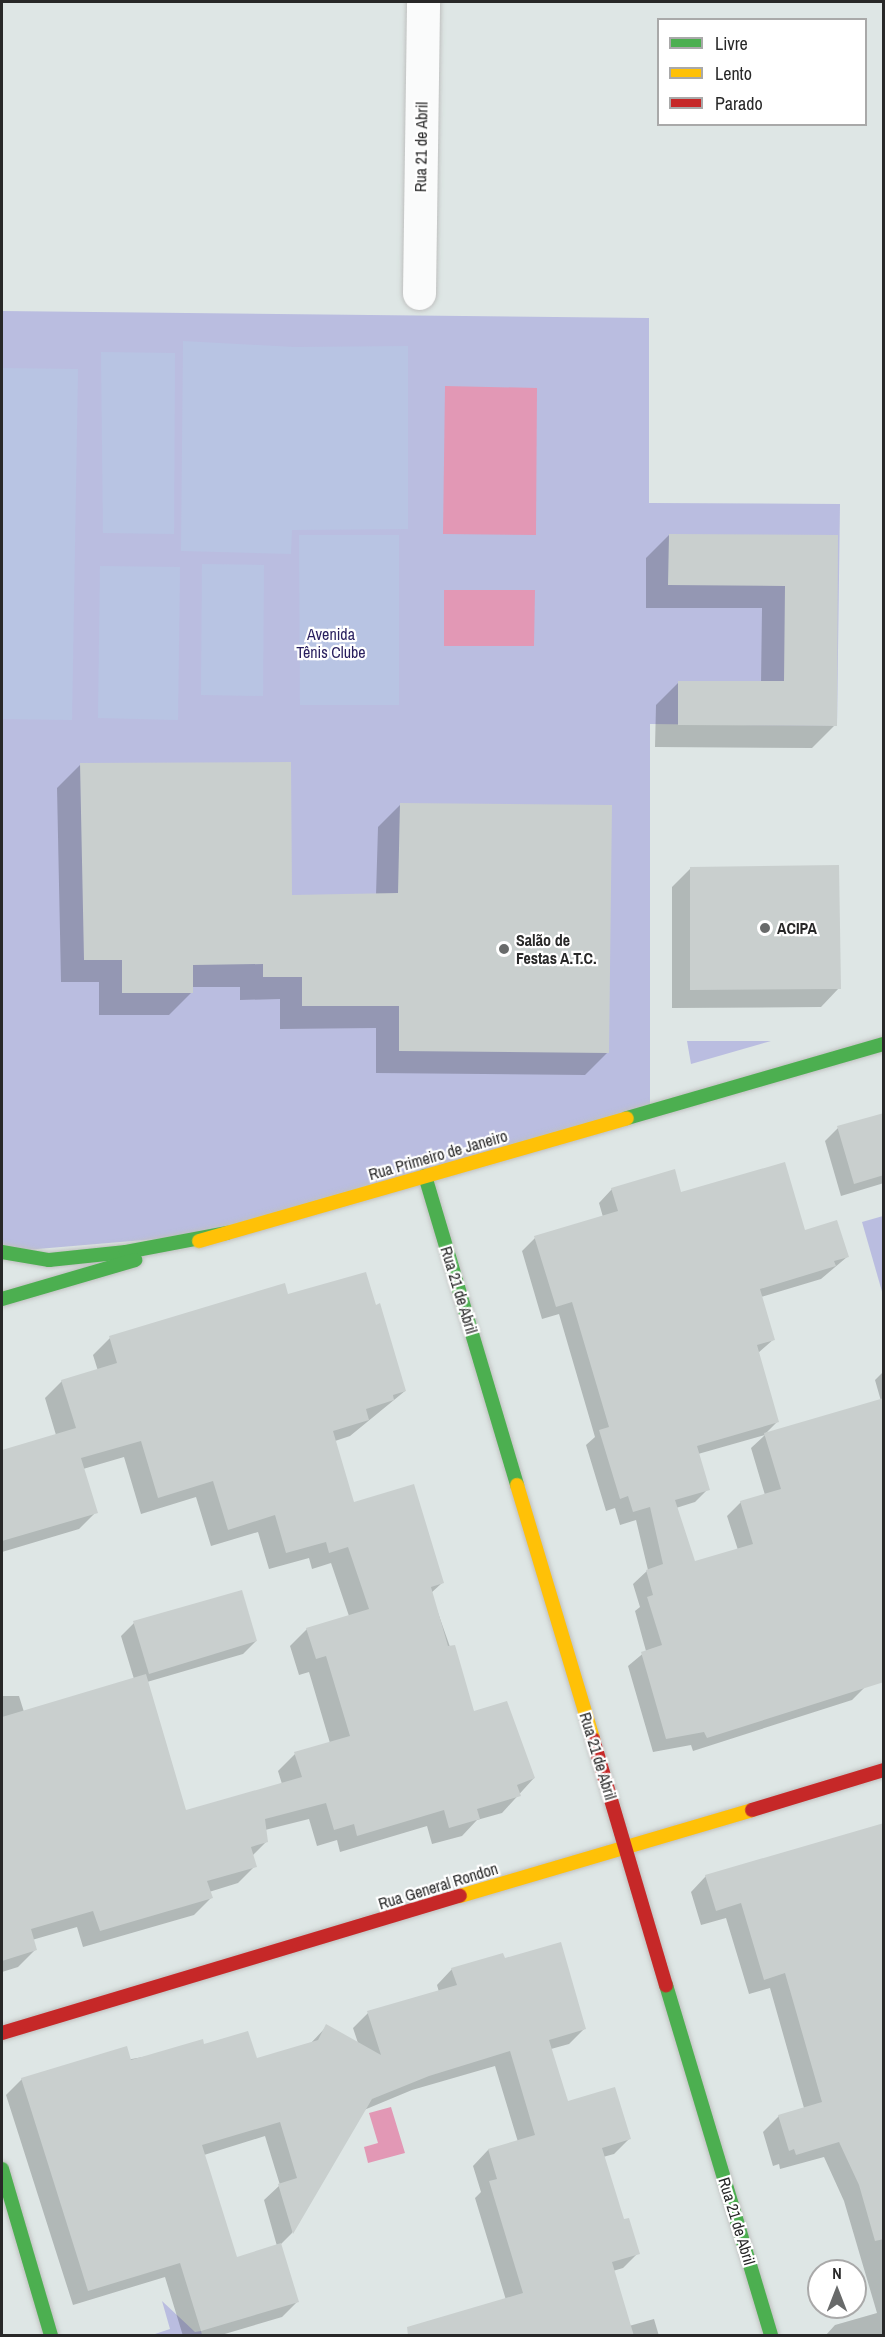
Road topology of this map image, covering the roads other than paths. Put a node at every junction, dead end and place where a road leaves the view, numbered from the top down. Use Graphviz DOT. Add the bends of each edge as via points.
graph roads {
  1 [pos="423,2"];
  2 [pos="419,293"];
  3 [pos="884,1044"];
  4 [pos="425,1176"];
  5 [pos="227,1233"];
  6 [pos="2,1252"];
  7 [pos="2,1299"];
  8 [pos="884,1770"];
  9 [pos="626,1847"];
  10 [pos="2,2033"];
  11 [pos="2,2169"];
  12 [pos="51,2336"];
  13 [pos="771,2336"];
  1 -- 2 [label="street, Rua 21 de Abril"];
  3 -- 4 [label="street, Rua Primeiro de Janeiro"];
  4 -- 5 [label="street, Rua Primeiro de Janeiro"];
  4 -- 9 [label="street, Rua 21 de Abril"];
  5 -- 6 [label="street" via="126,1252 49,1260"];
  5 -- 7 [label="street, Rua Primeiro de Janeiro"];
  8 -- 9 [label="street, Rua General Rondon"];
  9 -- 10 [label="street, Rua General Rondon"];
  9 -- 13 [label="street, Rua 21 de Abril"];
  11 -- 12 [label="street"];
}
